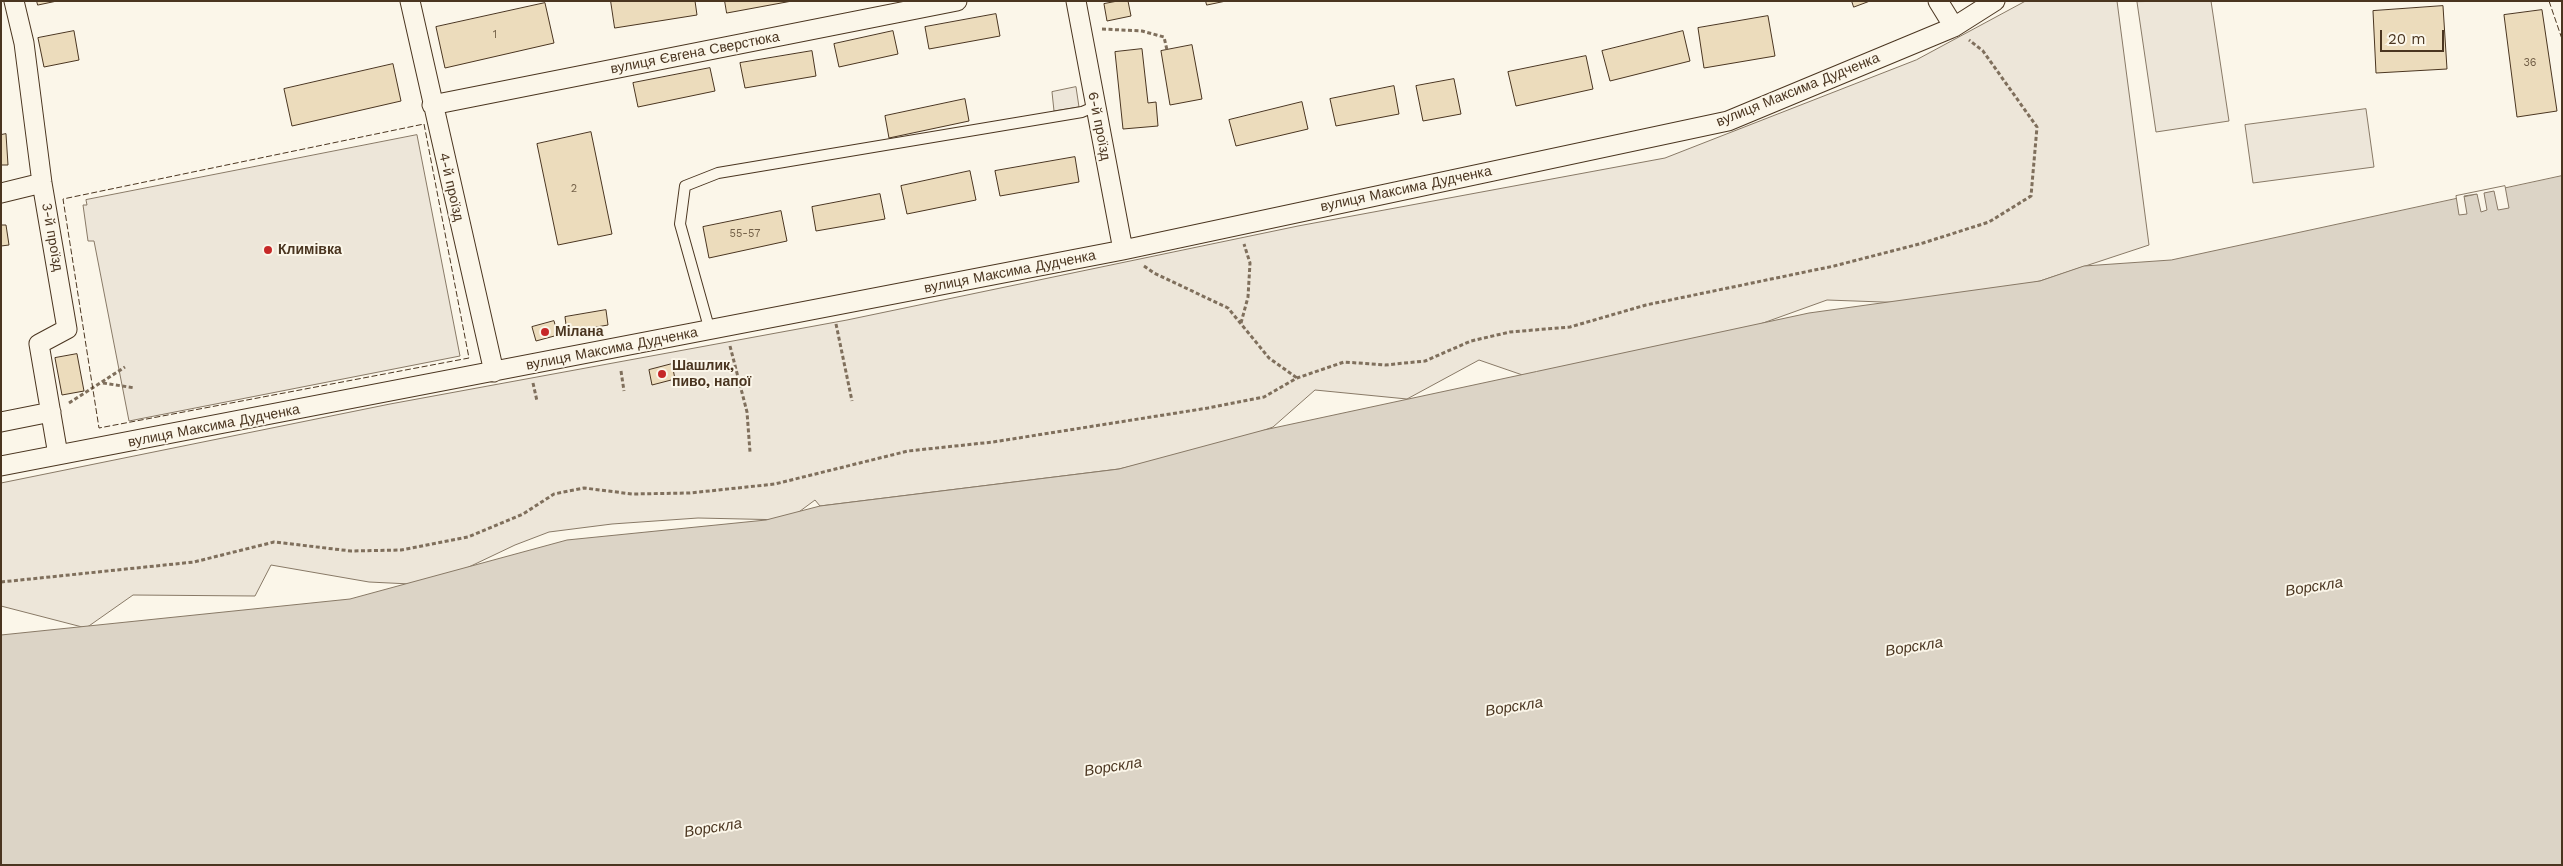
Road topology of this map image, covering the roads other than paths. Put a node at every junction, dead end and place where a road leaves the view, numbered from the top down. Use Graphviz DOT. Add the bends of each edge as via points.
graph roads {
  1 [pos="14,1"];
  2 [pos="410,1"];
  3 [pos="957,1"];
  4 [pos="1076,1"];
  5 [pos="1938,1"];
  6 [pos="1995,1"];
  7 [pos="1954,27"];
  8 [pos="432,105"];
  9 [pos="1096,106"];
  10 [pos="42,184"];
  11 [pos="1,193"];
  12 [pos="1122,250"];
  13 [pos="710,330"];
  14 [pos="494,372"];
  15 [pos="51,412"];
  16 [pos="1,422"];
  17 [pos="58,455"];
  18 [pos="1,466"];
  1 -- 10 [label="street, 3-й проїзд" via="24,43"];
  2 -- 8 [label="street, 4-й проїзд"];
  3 -- 8 [label="street, вулиця Євгена Сверстюка"];
  4 -- 9 [label="street, 6-й проїзд"];
  5 -- 7 [label="street"];
  6 -- 7 [label="street, вулиця Максима Дудченка"];
  7 -- 12 [label="street, вулиця Максима Дудченка" via="1728,121"];
  8 -- 14 [label="street, 4-й проїзд"];
  9 -- 12 [label="street, 6-й проїзд"];
  9 -- 13 [label="lane" via="1082,112 718,173 685,186 680,224"];
  10 -- 11 [label="street"];
  10 -- 15 [label="street, 3-й проїзд" via="67,329 39,344"];
  12 -- 13 [label="street, вулиця Максима Дудченка"];
  13 -- 14 [label="street, вулиця Максима Дудченка"];
  14 -- 17 [label="street, вулиця Максима Дудченка"];
  15 -- 16 [label="street"];
  15 -- 17 [label="street, 3-й проїзд"];
  17 -- 18 [label="street, вулиця Максима Дудченка"];
}
